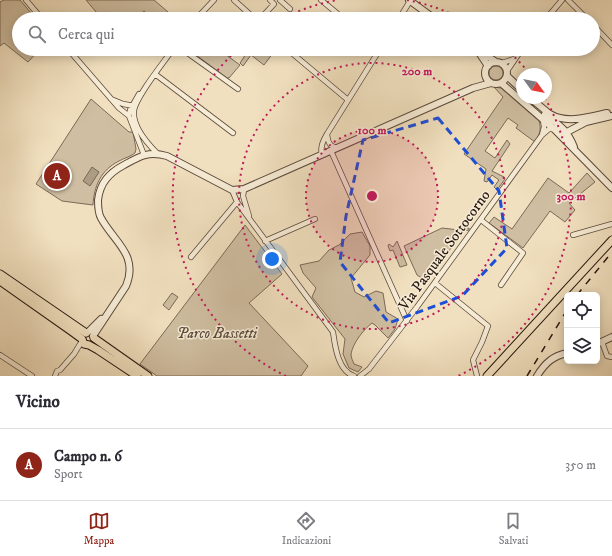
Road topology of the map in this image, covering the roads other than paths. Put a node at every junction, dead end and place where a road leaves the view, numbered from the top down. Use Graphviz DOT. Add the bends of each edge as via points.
graph roads {
  1 [pos="26,0"];
  2 [pos="214,0"];
  3 [pos="234,0"];
  4 [pos="321,0"];
  5 [pos="409,0"];
  6 [pos="562,0"];
  7 [pos="568,0"];
  8 [pos="276,1"];
  9 [pos="290,8"];
  10 [pos="36,12"];
  11 [pos="203,12"];
  12 [pos="247,12"];
  13 [pos="266,12"];
  14 [pos="336,12"];
  15 [pos="403,12"];
  16 [pos="425,12"];
  17 [pos="552,12"];
  18 [pos="580,12"];
  19 [pos="600,32"];
  20 [pos="612,44"];
  21 [pos="74,56"];
  22 [pos="168,56"];
  23 [pos="192,56"];
  24 [pos="296,56"];
  25 [pos="375,56"];
  26 [pos="482,56"];
  27 [pos="489,56"];
  28 [pos="515,58"];
  29 [pos="499,62"];
  30 [pos="488,66"];
  31 [pos="507,73"];
  32 [pos="155,74"];
  33 [pos="486,75"];
  34 [pos="491,83"];
  35 [pos="501,83"];
  36 [pos="516,83"];
  37 [pos="473,88"];
  38 [pos="238,89"];
  39 [pos="110,98"];
  40 [pos="348,100"];
  41 [pos="535,104"];
  42 [pos="538,104"];
  43 [pos="526,106"];
  44 [pos="133,108"];
  45 [pos="124,112"];
  46 [pos="612,112"];
  47 [pos="130,116"];
  48 [pos="612,116"];
  49 [pos="570,119"];
  50 [pos="543,120"];
  51 [pos="554,128"];
  52 [pos="574,128"];
  53 [pos="567,132"];
  54 [pos="233,133"];
  55 [pos="327,134"];
  56 [pos="542,135"];
  57 [pos="571,140"];
  58 [pos="338,148"];
  59 [pos="574,148"];
  60 [pos="331,151"];
  61 [pos="157,153"];
  62 [pos="144,155"];
  63 [pos="322,155"];
  64 [pos="612,188"];
  65 [pos="244,189"];
  66 [pos="232,190"];
  67 [pos="237,202"];
  68 [pos="315,219"];
  69 [pos="481,220"];
  70 [pos="251,222"];
  71 [pos="612,224"];
  72 [pos="573,235"];
  73 [pos="612,240"];
  74 [pos="265,241"];
  75 [pos="191,257"];
  76 [pos="0,274"];
  77 [pos="0,281"];
  78 [pos="435,283"];
  79 [pos="501,285"];
  80 [pos="407,321"];
  81 [pos="612,337"];
  82 [pos="87,339"];
  83 [pos="600,343"];
  84 [pos="564,354"];
  85 [pos="0,356"];
  86 [pos="612,357"];
  87 [pos="60,370"];
  88 [pos="32,376"];
  89 [pos="55,376"];
  90 [pos="58,376"];
  91 [pos="137,376"];
  92 [pos="148,376"];
  93 [pos="354,376"];
  94 [pos="360,376"];
  95 [pos="477,376"];
  96 [pos="487,376"];
  97 [pos="537,376"];
  1 -- 10 [label="street"];
  2 -- 11 [label="street"];
  3 -- 12 [label="street"];
  4 -- 14 [label="street"];
  5 -- 15 [label="street"];
  5 -- 16 [label="street"];
  6 -- 17 [label="street"];
  7 -- 18 [label="street"];
  8 -- 9 [label="street"];
  8 -- 13 [label="street"];
  19 -- 20 [label="street"];
  21 -- 39 [label="street"];
  22 -- 32 [label="street"];
  23 -- 38 [label="street"];
  24 -- 40 [label="street"];
  25 -- 40 [label="street"];
  26 -- 30 [label="street"];
  27 -- 29 [label="street"];
  28 -- 29 [label="street"];
  28 -- 31 [label="street"];
  29 -- 30 [label="street"];
  29 -- 31 [label="street"];
  30 -- 33 [label="street"];
  31 -- 35 [label="street"];
  31 -- 36 [label="street"];
  32 -- 44 [label="street" via="138,94"];
  32 -- 54 [label="street"];
  33 -- 34 [label="street"];
  33 -- 37 [label="street"];
  34 -- 35 [label="street"];
  34 -- 37 [label="street"];
  35 -- 43 [label="street"];
  37 -- 58 [label="street"];
  39 -- 44 [label="street"];
  39 -- 45 [label="street"];
  40 -- 55 [label="street"];
  41 -- 53 [label="street"];
  42 -- 49 [label="street" via="551,114"];
  43 -- 50 [label="street"];
  43 -- 53 [label="street" via="563,132"];
  44 -- 45 [label="street"];
  44 -- 47 [label="street"];
  44 -- 61 [label="street" via="141,133"];
  45 -- 47 [label="street"];
  46 -- 49 [label="street"];
  47 -- 62 [label="street"];
  48 -- 52 [label="street" via="586,122"];
  49 -- 52 [label="street" via="575,125"];
  50 -- 51 [label="street"];
  50 -- 56 [label="street"];
  51 -- 56 [label="street, Via Pasquale Sottocorno"];
  51 -- 59 [label="street"];
  52 -- 53 [label="street"];
  52 -- 57 [label="street"];
  53 -- 57 [label="street"];
  55 -- 58 [label="street" via="328,144"];
  55 -- 63 [label="street" via="321,150"];
  56 -- 69 [label="street, Via Pasquale Sottocorno"];
  57 -- 59 [label="street"];
  58 -- 60 [label="street"];
  59 -- 64 [label="street"];
  60 -- 63 [label="street"];
  60 -- 80 [label="street"];
  61 -- 62 [label="street"];
  61 -- 66 [label="street"];
  62 -- 82 [label="street" via="111,173 99,192 99,213 125,251 130,267 126,286"];
  63 -- 65 [label="street"];
  65 -- 66 [label="street"];
  65 -- 70 [label="street" via="245,206"];
  66 -- 67 [label="street"];
  67 -- 70 [label="street"];
  67 -- 75 [label="street"];
  68 -- 74 [label="street"];
  69 -- 78 [label="street, Via Pasquale Sottocorno"];
  69 -- 79 [label="street" via="523,252"];
  70 -- 74 [label="street"];
  71 -- 72 [label="street"];
  73 -- 96 [label="main road"];
  74 -- 93 [label="street" via="333,332 341,363"];
  76 -- 82 [label="main road"];
  77 -- 82 [label="main road"];
  78 -- 80 [label="street, Via Pasquale Sottocorno"];
  78 -- 95 [label="street" via="488,326 473,360"];
  80 -- 94 [label="street, Via Pasquale Sottocorno" via="369,369"];
  81 -- 83 [label="street"];
  82 -- 87 [label="street"];
  82 -- 91 [label="main road"];
  82 -- 92 [label="main road"];
  83 -- 86 [label="street" via="607,356"];
  84 -- 97 [label="street" via="550,359"];
  85 -- 88 [label="street"];
  87 -- 89 [label="street"];
  87 -- 90 [label="street"];
}
